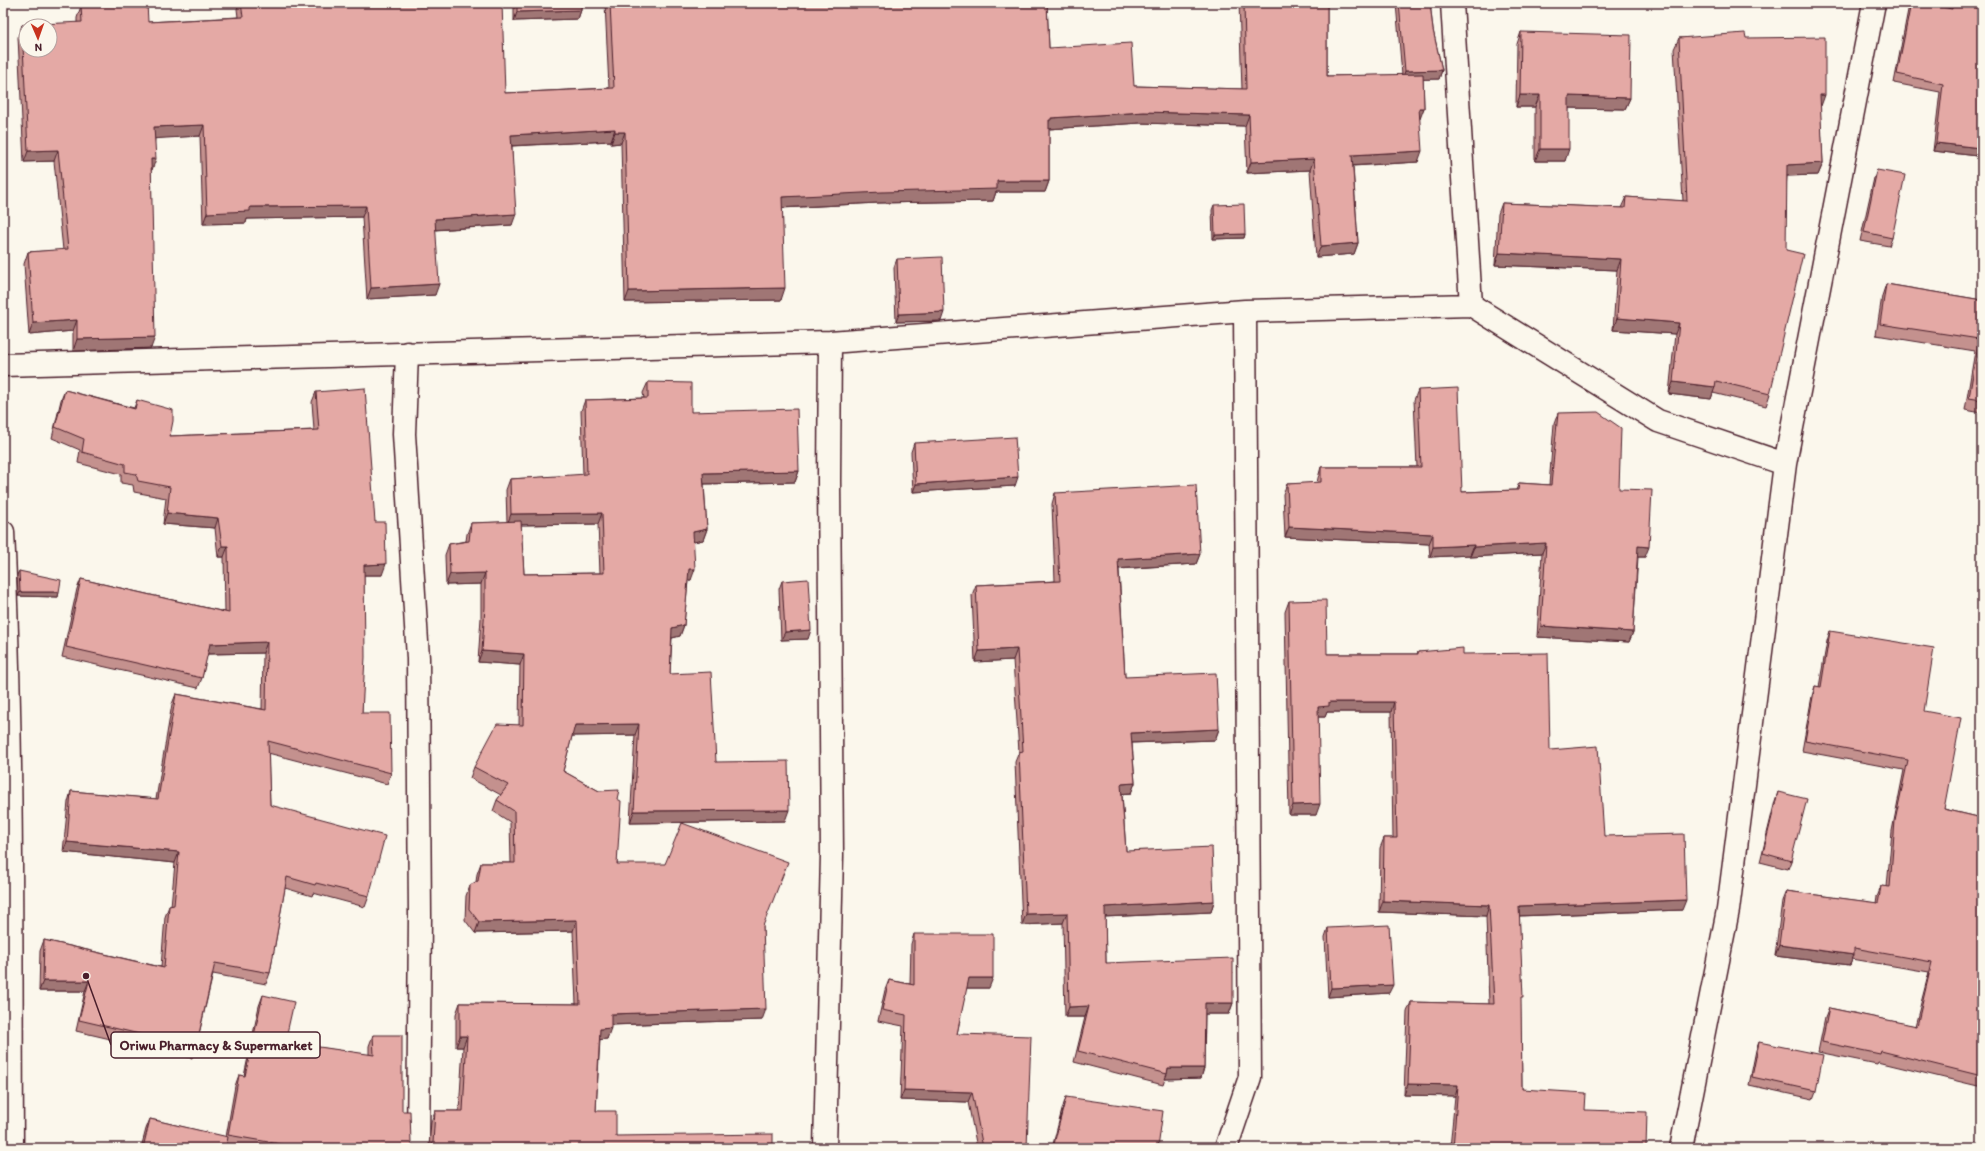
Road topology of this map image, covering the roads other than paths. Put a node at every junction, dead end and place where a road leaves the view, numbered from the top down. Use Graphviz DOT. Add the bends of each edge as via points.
graph roads {
  1 [pos="1452,3"];
  2 [pos="1874,3"];
  3 [pos="1471,305"];
  4 [pos="1245,311"];
  5 [pos="830,342"];
  6 [pos="407,353"];
  7 [pos="3,365"];
  8 [pos="1785,464"];
  9 [pos="3,532"];
  10 [pos="12,1148"];
  11 [pos="418,1148"];
  12 [pos="825,1148"];
  13 [pos="1226,1148"];
  14 [pos="1680,1148"];
  1 -- 3 [label="street"];
  2 -- 8 [label="street"];
  3 -- 4 [label="street"];
  3 -- 8 [label="street" via="1658,421"];
  4 -- 5 [label="street"];
  4 -- 13 [label="street" via="1250,1077"];
  5 -- 6 [label="street"];
  5 -- 12 [label="street" via="832,855"];
  6 -- 7 [label="street"];
  6 -- 11 [label="street" via="404,434 418,658"];
  8 -- 14 [label="street" via="1728,910"];
  9 -- 10 [label="street" via="10,799"];
}
